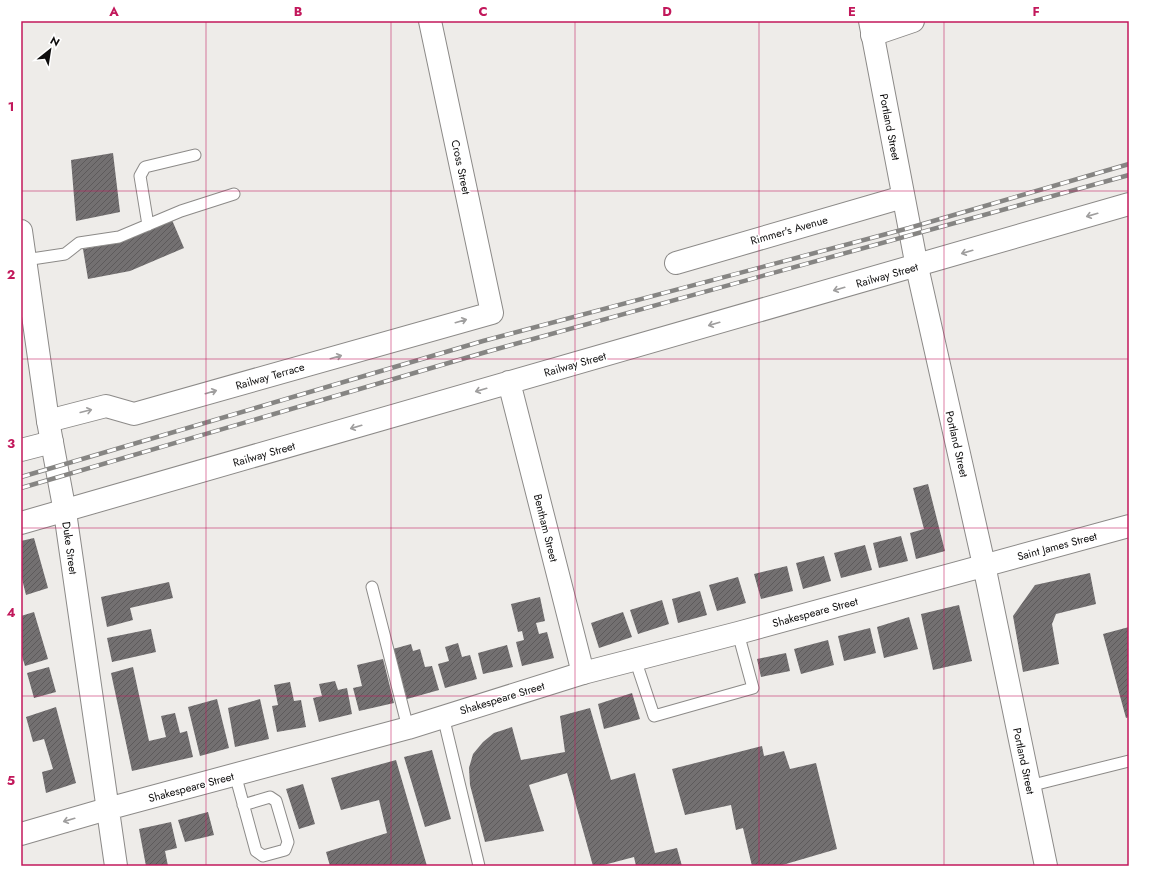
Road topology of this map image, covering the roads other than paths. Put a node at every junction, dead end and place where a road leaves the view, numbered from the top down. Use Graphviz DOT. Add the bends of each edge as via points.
graph roads {
  1 [pos="430,21"];
  2 [pos="913,21"];
  3 [pos="871,28"];
  4 [pos="195,155"];
  5 [pos="234,194"];
  6 [pos="903,197"];
  7 [pos="1129,204"];
  8 [pos="148,225"];
  9 [pos="21,231"];
  10 [pos="25,260"];
  11 [pos="676,262"];
  12 [pos="917,266"];
  13 [pos="492,313"];
  14 [pos="509,382"];
  15 [pos="48,421"];
  16 [pos="52,442"];
  17 [pos="21,450"];
  18 [pos="65,512"];
  19 [pos="21,523"];
  20 [pos="1129,526"];
  21 [pos="984,565"];
  22 [pos="372,587"];
  23 [pos="738,633"];
  24 [pos="635,659"];
  25 [pos="583,673"];
  26 [pos="443,716"];
  27 [pos="408,728"];
  28 [pos="1129,761"];
  29 [pos="236,774"];
  30 [pos="1029,786"];
  31 [pos="243,805"];
  32 [pos="107,809"];
  33 [pos="21,834"];
  34 [pos="116,866"];
  35 [pos="479,866"];
  36 [pos="1046,866"];
  1 -- 13 [label="street, Cross Street"];
  2 -- 3 [label="street"];
  3 -- 6 [label="street, Portland Street"];
  4 -- 8 [label="lane" via="145,167 140,176"];
  5 -- 8 [label="lane"];
  6 -- 11 [label="street, Rimmer's Avenue"];
  6 -- 12 [label="street, Portland Street"];
  7 -- 12 [label="street, Railway Street, one-way"];
  8 -- 10 [label="lane" via="119,237 79,244 65,254"];
  9 -- 10 [label="street, Duke Street"];
  10 -- 15 [label="street, Duke Street"];
  12 -- 14 [label="street, Railway Street, one-way"];
  12 -- 21 [label="street, Portland Street"];
  15 -- 13 [label="street, Railway Terrace, one-way" via="106,406 134,414"];
  14 -- 18 [label="street, Railway Street, one-way"];
  14 -- 25 [label="street, Bentham Street"];
  15 -- 16 [label="street, Duke Street"];
  16 -- 17 [label="street"];
  16 -- 18 [label="street, Duke Street"];
  18 -- 19 [label="street, Railway Street"];
  18 -- 32 [label="street, Duke Street"];
  20 -- 21 [label="street, Saint James Street"];
  21 -- 23 [label="street, Shakespeare Street"];
  21 -- 30 [label="street, Portland Street"];
  22 -- 27 [label="lane"];
  23 -- 24 [label="street, Shakespeare Street"];
  23 -- 24 [label="lane" via="753,688 654,716"];
  24 -- 25 [label="street, Shakespeare Street"];
  25 -- 26 [label="street, Shakespeare Street"];
  26 -- 27 [label="street, Shakespeare Street"];
  26 -- 35 [label="lane"];
  27 -- 29 [label="street, Shakespeare Street"];
  28 -- 30 [label="lane"];
  29 -- 31 [label="lane"];
  29 -- 32 [label="street, Shakespeare Street"];
  30 -- 36 [label="street, Portland Street"];
  31 -- 31 [label="lane" via="256,851 263,856 285,850 288,842 276,802 270,797"];
  32 -- 33 [label="street, Shakespeare Street, one-way"];
  32 -- 34 [label="street, Duke Street"];
}
